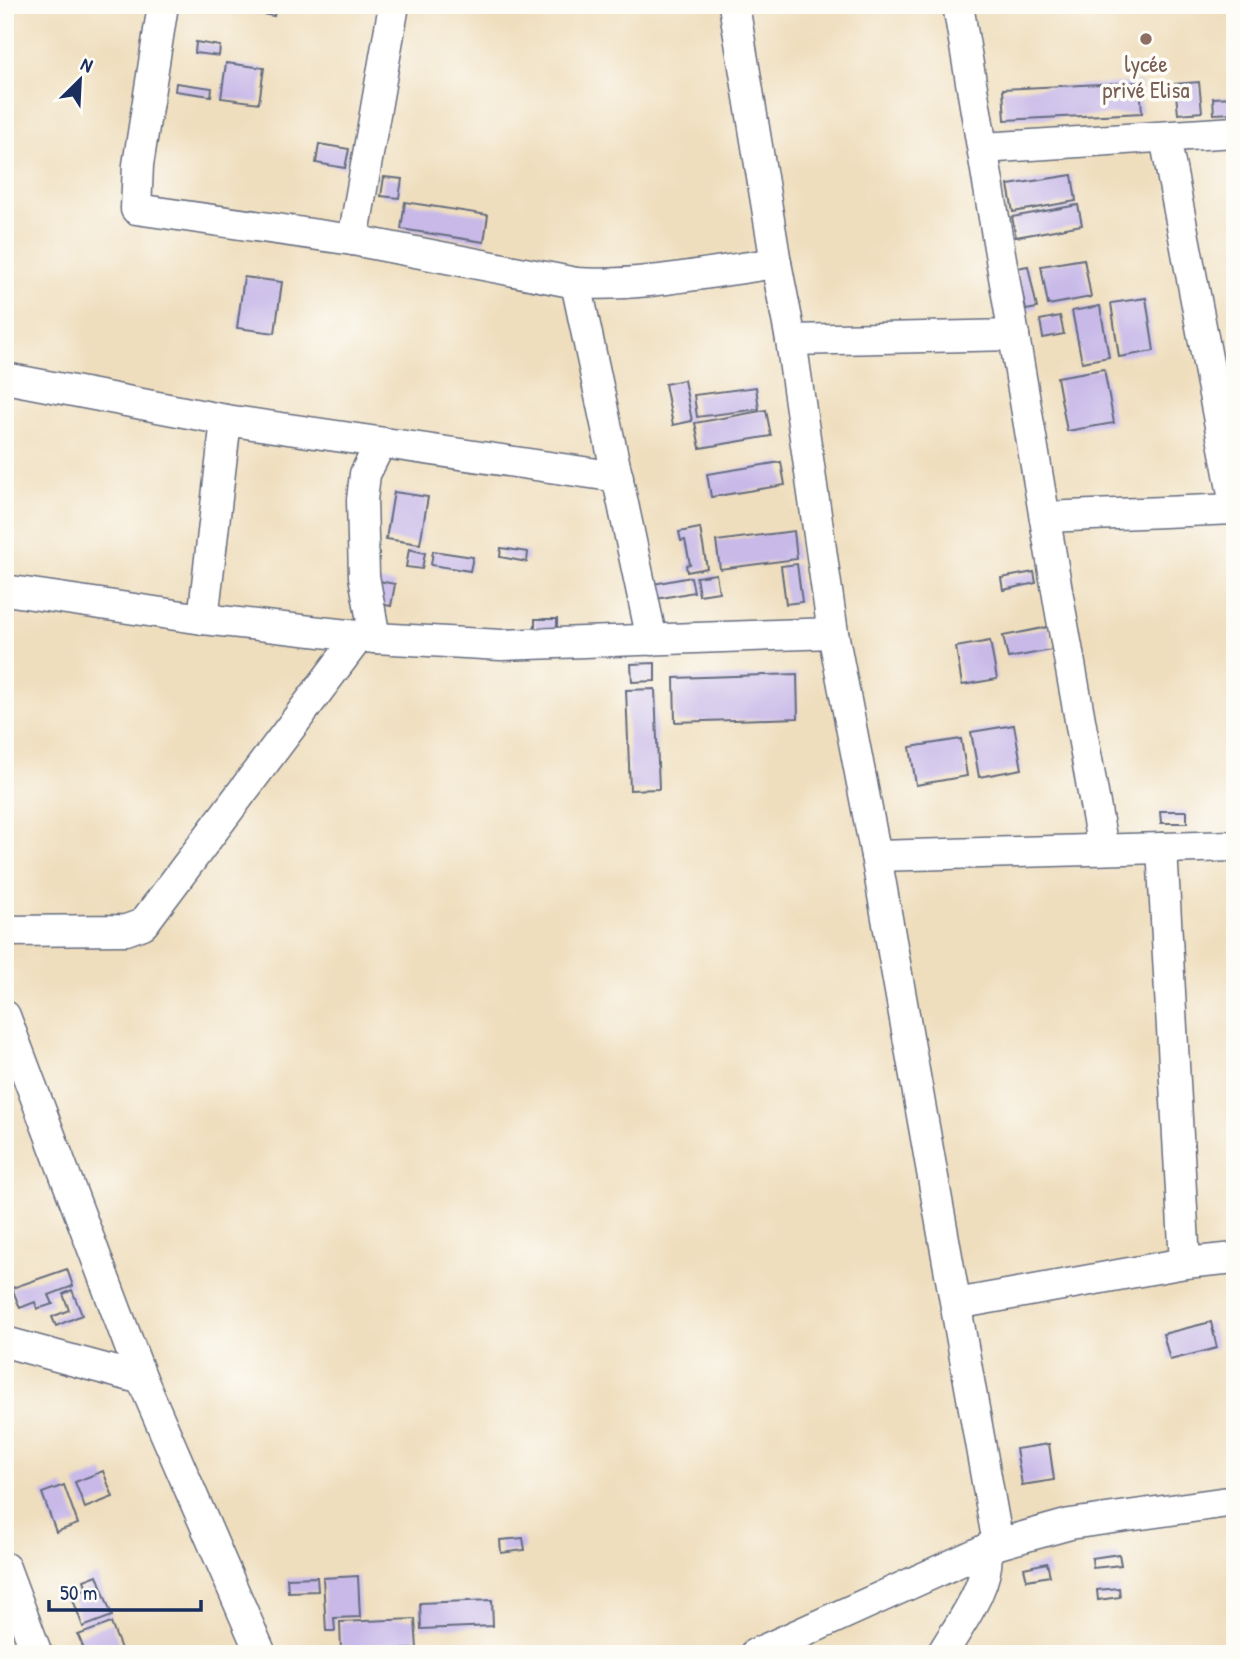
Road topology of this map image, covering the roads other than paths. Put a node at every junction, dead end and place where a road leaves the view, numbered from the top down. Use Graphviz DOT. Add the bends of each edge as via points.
graph roads {
  1 [pos="163,5"];
  2 [pos="394,5"];
  3 [pos="734,5"];
  4 [pos="958,5"];
  5 [pos="1235,132"];
  6 [pos="1165,137"];
  7 [pos="983,148"];
  8 [pos="353,240"];
  9 [pos="776,263"];
  10 [pos="576,283"];
  11 [pos="1014,335"];
  12 [pos="792,340"];
  13 [pos="5,378"];
  14 [pos="226,420"];
  15 [pos="380,444"];
  16 [pos="618,477"];
  17 [pos="1235,507"];
  18 [pos="1045,517"];
  19 [pos="5,590"];
  20 [pos="203,619"];
  21 [pos="834,634"];
  22 [pos="367,637"];
  23 [pos="652,640"];
  24 [pos="1235,846"];
  25 [pos="1162,848"];
  26 [pos="1103,849"];
  27 [pos="876,856"];
  28 [pos="5,931"];
  29 [pos="5,1016"];
  30 [pos="1235,1258"];
  31 [pos="1185,1263"];
  32 [pos="956,1304"];
  33 [pos="5,1342"];
  34 [pos="142,1379"];
  35 [pos="1235,1501"];
  36 [pos="992,1547"];
  37 [pos="5,1568"];
  38 [pos="37,1654"];
  39 [pos="261,1654"];
  40 [pos="755,1654"];
  41 [pos="942,1654"];
  1 -- 8 [label="street" via="135,208"];
  2 -- 8 [label="street"];
  3 -- 9 [label="street"];
  4 -- 7 [label="street"];
  5 -- 6 [label="street"];
  6 -- 7 [label="street"];
  6 -- 17 [label="street"];
  7 -- 11 [label="street"];
  8 -- 10 [label="street"];
  9 -- 10 [label="street" via="656,282"];
  9 -- 12 [label="street"];
  10 -- 16 [label="street"];
  11 -- 12 [label="street"];
  11 -- 18 [label="street"];
  12 -- 21 [label="street"];
  13 -- 14 [label="street"];
  14 -- 15 [label="street"];
  14 -- 20 [label="street"];
  15 -- 16 [label="street"];
  15 -- 22 [label="street" via="365,474 362,500"];
  16 -- 23 [label="street"];
  17 -- 18 [label="street"];
  18 -- 26 [label="street"];
  19 -- 20 [label="street"];
  20 -- 22 [label="street"];
  21 -- 23 [label="street"];
  21 -- 27 [label="street"];
  22 -- 23 [label="street" via="501,645"];
  22 -- 28 [label="street" via="143,924 126,930"];
  24 -- 25 [label="street"];
  25 -- 26 [label="street"];
  25 -- 31 [label="street"];
  26 -- 27 [label="street"];
  27 -- 32 [label="street"];
  29 -- 34 [label="street"];
  30 -- 31 [label="street"];
  31 -- 32 [label="street"];
  32 -- 36 [label="street"];
  33 -- 34 [label="street"];
  34 -- 39 [label="street"];
  35 -- 36 [label="street" via="1070,1524"];
  36 -- 40 [label="street"];
  36 -- 41 [label="street" via="984,1579"];
  37 -- 38 [label="street"];
}
